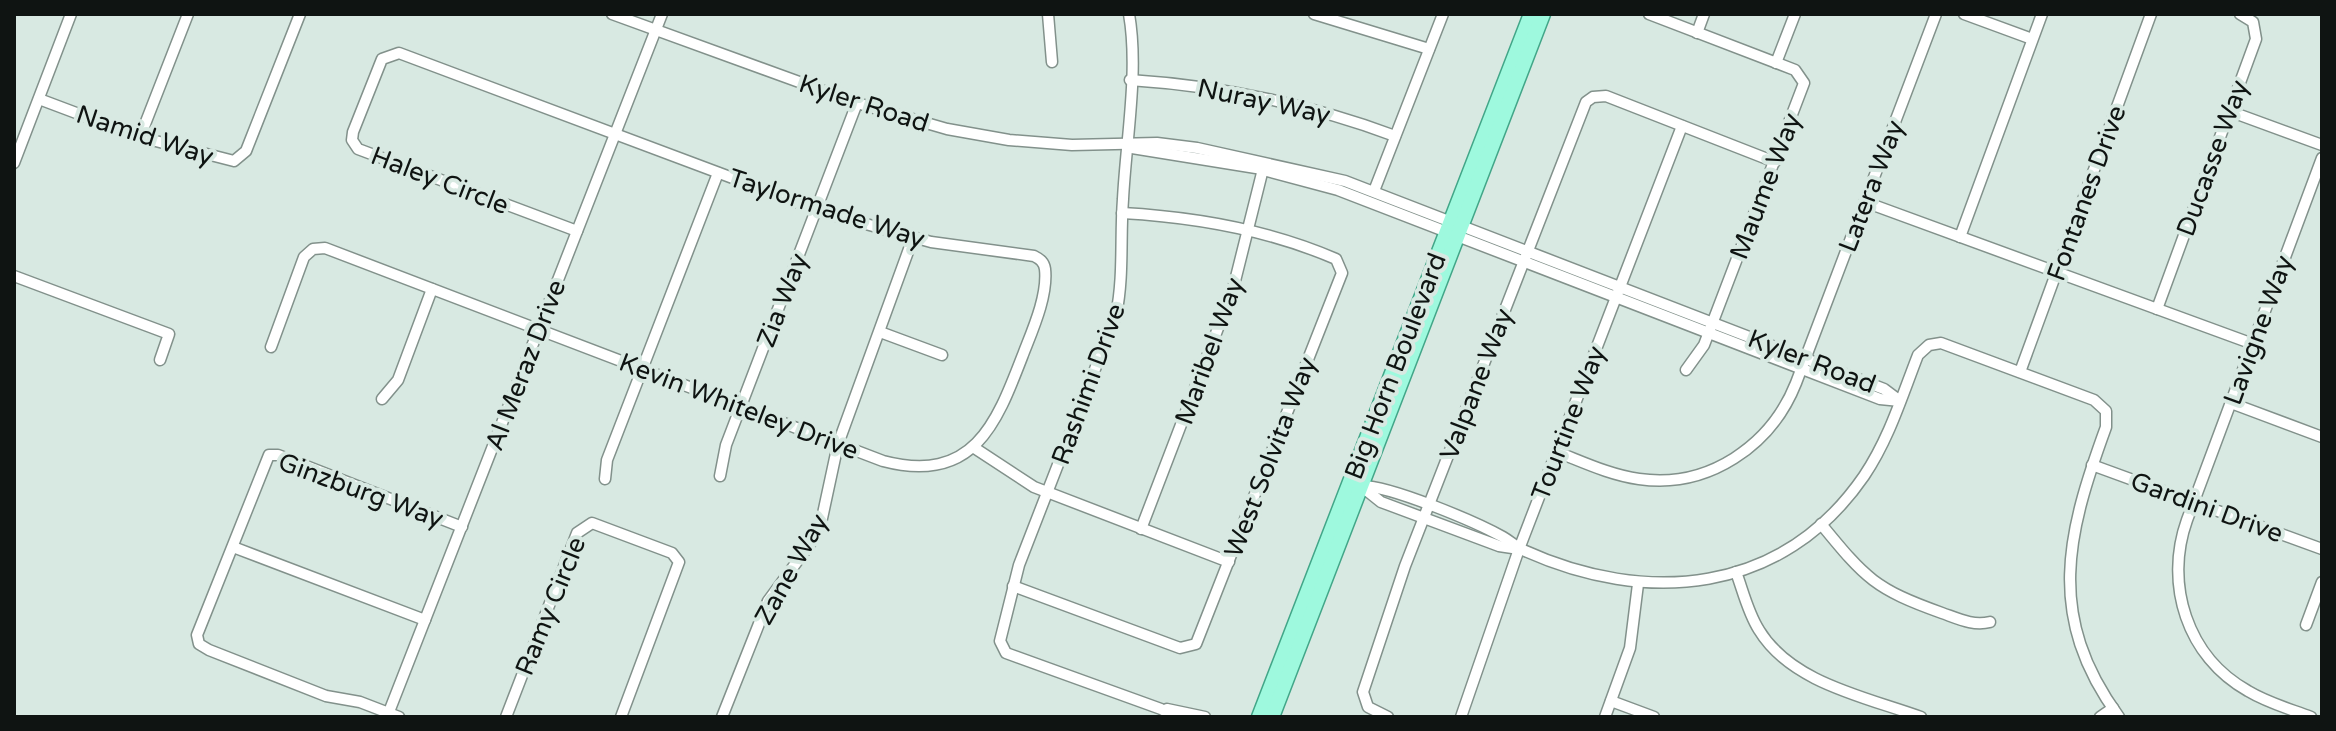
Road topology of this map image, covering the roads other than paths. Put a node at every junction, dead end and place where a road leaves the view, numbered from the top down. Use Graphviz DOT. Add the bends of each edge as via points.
graph roads {
  1 [pos="71,14"];
  2 [pos="188,14"];
  3 [pos="300,14"];
  4 [pos="612,14"];
  5 [pos="662,14"];
  6 [pos="1048,14"];
  7 [pos="1129,14"];
  8 [pos="1314,14"];
  9 [pos="1443,14"];
  10 [pos="1531,14"];
  11 [pos="1543,14"];
  12 [pos="1649,14"];
  13 [pos="1704,14"];
  14 [pos="1795,14"];
  15 [pos="1936,14"];
  16 [pos="1964,14"];
  17 [pos="2042,14"];
  18 [pos="2151,14"];
  19 [pos="2240,14"];
  20 [pos="1340,17"];
  21 [pos="656,30"];
  22 [pos="1697,33"];
  23 [pos="2032,39"];
  24 [pos="1429,49"];
  25 [pos="1052,62"];
  26 [pos="1776,63"];
  27 [pos="1130,80"];
  28 [pos="39,99"];
  29 [pos="857,103"];
  30 [pos="2229,111"];
  31 [pos="1682,126"];
  32 [pos="615,134"];
  33 [pos="1395,136"];
  34 [pos="140,137"];
  35 [pos="2322,145"];
  36 [pos="1126,146"];
  37 [pos="2322,158"];
  38 [pos="1775,162"];
  39 [pos="14,163"];
  40 [pos="1263,169"];
  41 [pos="718,173"];
  42 [pos="1374,191"];
  43 [pos="1865,202"];
  44 [pos="816,209"];
  45 [pos="1122,213"];
  46 [pos="1455,228"];
  47 [pos="577,231"];
  48 [pos="1249,231"];
  49 [pos="1960,237"];
  50 [pos="913,238"];
  51 [pos="1526,256"];
  52 [pos="1043,263"];
  53 [pos="2057,272"];
  54 [pos="14,276"];
  55 [pos="432,289"];
  56 [pos="1618,292"];
  57 [pos="2157,309"];
  58 [pos="1711,328"];
  59 [pos="539,330"];
  60 [pos="880,332"];
  61 [pos="2253,344"];
  62 [pos="271,347"];
  63 [pos="942,355"];
  64 [pos="160,360"];
  65 [pos="1803,364"];
  66 [pos="643,369"];
  67 [pos="1686,370"];
  68 [pos="2020,372"];
  69 [pos="382,399"];
  70 [pos="1900,401"];
  71 [pos="2231,403"];
  72 [pos="741,407"];
  73 [pos="2322,437"];
  74 [pos="838,444"];
  75 [pos="973,447"];
  76 [pos="1557,452"];
  77 [pos="2092,465"];
  78 [pos="720,476"];
  79 [pos="605,479"];
  80 [pos="1361,486"];
  81 [pos="1048,493"];
  82 [pos="2194,502"];
  83 [pos="1428,506"];
  84 [pos="1424,518"];
  85 [pos="1821,524"];
  86 [pos="462,527"];
  87 [pos="1141,529"];
  88 [pos="233,547"];
  89 [pos="1519,549"];
  90 [pos="2322,549"];
  91 [pos="1229,562"];
  92 [pos="1736,572"];
  93 [pos="2322,582"];
  94 [pos="1638,584"];
  95 [pos="1013,586"];
  96 [pos="425,620"];
  97 [pos="1990,622"];
  98 [pos="2306,625"];
  99 [pos="1611,701"];
  100 [pos="1161,709"];
  101 [pos="2116,713"];
  102 [pos="392,716"];
  103 [pos="2304,716"];
  104 [pos="506,717"];
  105 [pos="621,717"];
  106 [pos="722,717"];
  107 [pos="1175,717"];
  108 [pos="1205,717"];
  109 [pos="1259,717"];
  110 [pos="1272,717"];
  111 [pos="1388,717"];
  112 [pos="1461,717"];
  113 [pos="1605,717"];
  114 [pos="1654,717"];
  115 [pos="1921,717"];
  116 [pos="2100,717"];
  1 -- 28 [label="street"];
  2 -- 34 [label="street"];
  3 -- 34 [label="street, Namid Way" via="241,157 225,161"];
  4 -- 21 [label="street, Kyler Road"];
  5 -- 21 [label="street, Al Meraz Drive"];
  6 -- 25 [label="street"];
  7 -- 27 [label="street, Rashimi Drive" via="1134,52"];
  8 -- 20 [label="street"];
  9 -- 24 [label="street"];
  10 -- 46 [label="main road, Big Horn Boulevard"];
  11 -- 46 [label="main road, Big Horn Boulevard"];
  12 -- 22 [label="street, Maume Way"];
  13 -- 22 [label="street"];
  14 -- 26 [label="street"];
  15 -- 43 [label="street, Latera Way"];
  16 -- 23 [label="street"];
  17 -- 23 [label="street"];
  18 -- 53 [label="street, Fontanes Drive"];
  19 -- 30 [label="street, Ducasse Way" via="2253,22 2257,35"];
  20 -- 24 [label="street"];
  21 -- 29 [label="street, Kyler Road"];
  21 -- 32 [label="street, Al Meraz Drive"];
  22 -- 26 [label="street, Maume Way"];
  23 -- 49 [label="street"];
  24 -- 33 [label="street"];
  26 -- 38 [label="street, Maume Way" via="1799,72 1804,83"];
  27 -- 33 [label="street, Nuray Way" via="1278,100"];
  27 -- 36 [label="street, Rashimi Drive"];
  28 -- 34 [label="street, Namid Way"];
  28 -- 39 [label="street"];
  29 -- 36 [label="street, Kyler Road" via="977,135"];
  29 -- 44 [label="street, Zia Way"];
  30 -- 35 [label="street"];
  30 -- 57 [label="street, Ducasse Way"];
  31 -- 38 [label="street"];
  31 -- 51 [label="street, Valpane Way" via="1606,96 1589,99"];
  31 -- 56 [label="street, Tourtine Way"];
  32 -- 41 [label="street, Taylormade Way"];
  32 -- 47 [label="street, Al Meraz Drive"];
  32 -- 47 [label="street, Haley Circle" via="399,53 382,59 369,90 352,135 358,149"];
  33 -- 42 [label="street"];
  36 -- 40 [label="street, Kyler Road"];
  36 -- 42 [label="street, Kyler Road" via="1157,143 1230,153"];
  36 -- 45 [label="street, Rashimi Drive"];
  37 -- 61 [label="street, Lavigne Way"];
  38 -- 58 [label="street, Maume Way"];
  40 -- 46 [label="street, Kyler Road"];
  40 -- 48 [label="street, Maribel Way"];
  41 -- 44 [label="street, Taylormade Way"];
  41 -- 66 [label="street"];
  42 -- 46 [label="street, Kyler Road"];
  43 -- 49 [label="street"];
  43 -- 65 [label="street, Latera Way"];
  44 -- 50 [label="street, Taylormade Way"];
  44 -- 72 [label="street, Zia Way"];
  45 -- 48 [label="street"];
  45 -- 81 [label="street, Rashimi Drive" via="1116,315"];
  46 -- 51 [label="street, Kyler Road"];
  46 -- 80 [label="main road, Big Horn Boulevard"];
  46 -- 109 [label="main road, Big Horn Boulevard"];
  47 -- 59 [label="street, Al Meraz Drive"];
  48 -- 87 [label="street, Maribel Way" via="1233,289"];
  48 -- 91 [label="street, West Solvita Way" via="1333,257 1342,267"];
  49 -- 53 [label="street"];
  50 -- 52 [label="street, Taylormade Way" via="1034,256"];
  50 -- 60 [label="street, Zane Way"];
  51 -- 56 [label="street, Kyler Road"];
  51 -- 83 [label="street, Valpane Way"];
  52 -- 75 [label="street, Kevin Whiteley Drive" via="1029,340 996,422"];
  53 -- 57 [label="street"];
  53 -- 68 [label="street, Fontanes Drive"];
  54 -- 64 [label="street" via="169,334"];
  55 -- 59 [label="street, Kevin Whiteley Drive"];
  55 -- 62 [label="street, Kevin Whiteley Drive" via="317,248 302,261"];
  55 -- 69 [label="street" via="398,380"];
  56 -- 58 [label="street, Kyler Road"];
  56 -- 76 [label="street, Tourtine Way"];
  57 -- 61 [label="street"];
  58 -- 65 [label="street, Kyler Road"];
  58 -- 67 [label="street, Maume Way"];
  59 -- 66 [label="street, Kevin Whiteley Drive"];
  59 -- 86 [label="street, Al Meraz Drive"];
  60 -- 63 [label="street"];
  60 -- 74 [label="street, Zane Way"];
  61 -- 71 [label="street, Lavigne Way"];
  65 -- 70 [label="street, Kyler Road" via="1880,399"];
  65 -- 76 [label="street, Latera Way" via="1787,404 1766,432 1737,457 1704,473 1640,479"];
  66 -- 72 [label="street, Kevin Whiteley Drive"];
  66 -- 79 [label="street" via="607,460"];
  68 -- 70 [label="street" via="1933,343 1918,355"];
  68 -- 77 [label="street" via="2104,408 2107,422"];
  70 -- 85 [label="street" via="1872,464"];
  71 -- 73 [label="street"];
  71 -- 82 [label="street, Lavigne Way"];
  72 -- 74 [label="street, Kevin Whiteley Drive"];
  72 -- 78 [label="street, Zia Way"];
  74 -- 75 [label="street, Kevin Whiteley Drive" via="913,466 944,461"];
  74 -- 106 [label="street, Zane Way" via="821,523 768,601"];
  75 -- 81 [label="street"];
  76 -- 89 [label="street, Tourtine Way"];
  77 -- 82 [label="street, Gardini Drive"];
  77 -- 101 [label="street" via="2074,522 2070,582 2085,653"];
  80 -- 83 [label="street"];
  80 -- 84 [label="street" via="1376,499"];
  80 -- 110 [label="main road, Big Horn Boulevard"];
  81 -- 87 [label="street"];
  81 -- 95 [label="street, Rashimi Drive"];
  82 -- 90 [label="street, Gardini Drive"];
  82 -- 103 [label="street, Lavigne Way" via="2177,568 2191,630 2236,684"];
  83 -- 84 [label="street, Valpane Way"];
  83 -- 89 [label="street" via="1500,535"];
  84 -- 89 [label="street"];
  84 -- 111 [label="street, Valpane Way" via="1363,692 1365,705"];
  85 -- 92 [label="street" via="1784,551"];
  85 -- 97 [label="street" via="1879,587 1965,622"];
  86 -- 88 [label="street, Ginzburg Way" via="274,454 269,455"];
  86 -- 96 [label="street, Al Meraz Drive"];
  87 -- 91 [label="street"];
  88 -- 96 [label="street"];
  88 -- 102 [label="street, Ginzburg Way" via="197,635 199,644 326,696 360,702"];
  89 -- 94 [label="street" via="1591,575"];
  89 -- 112 [label="street, Tourtine Way"];
  91 -- 95 [label="street, West Solvita Way" via="1193,646 1180,648"];
  92 -- 94 [label="street" via="1697,582"];
  92 -- 115 [label="street" via="1752,618 1781,656 1818,679"];
  93 -- 98 [label="street"];
  94 -- 99 [label="street" via="1630,648"];
  95 -- 100 [label="street, Rashimi Drive" via="1001,649"];
  96 -- 102 [label="street, Al Meraz Drive"];
  99 -- 113 [label="street"];
  99 -- 114 [label="street"];
  100 -- 107 [label="street"];
  100 -- 108 [label="street"];
  101 -- 116 [label="street"];
  104 -- 105 [label="street, Ramy Circle" via="577,533 592,523 672,553 679,562"];
}
